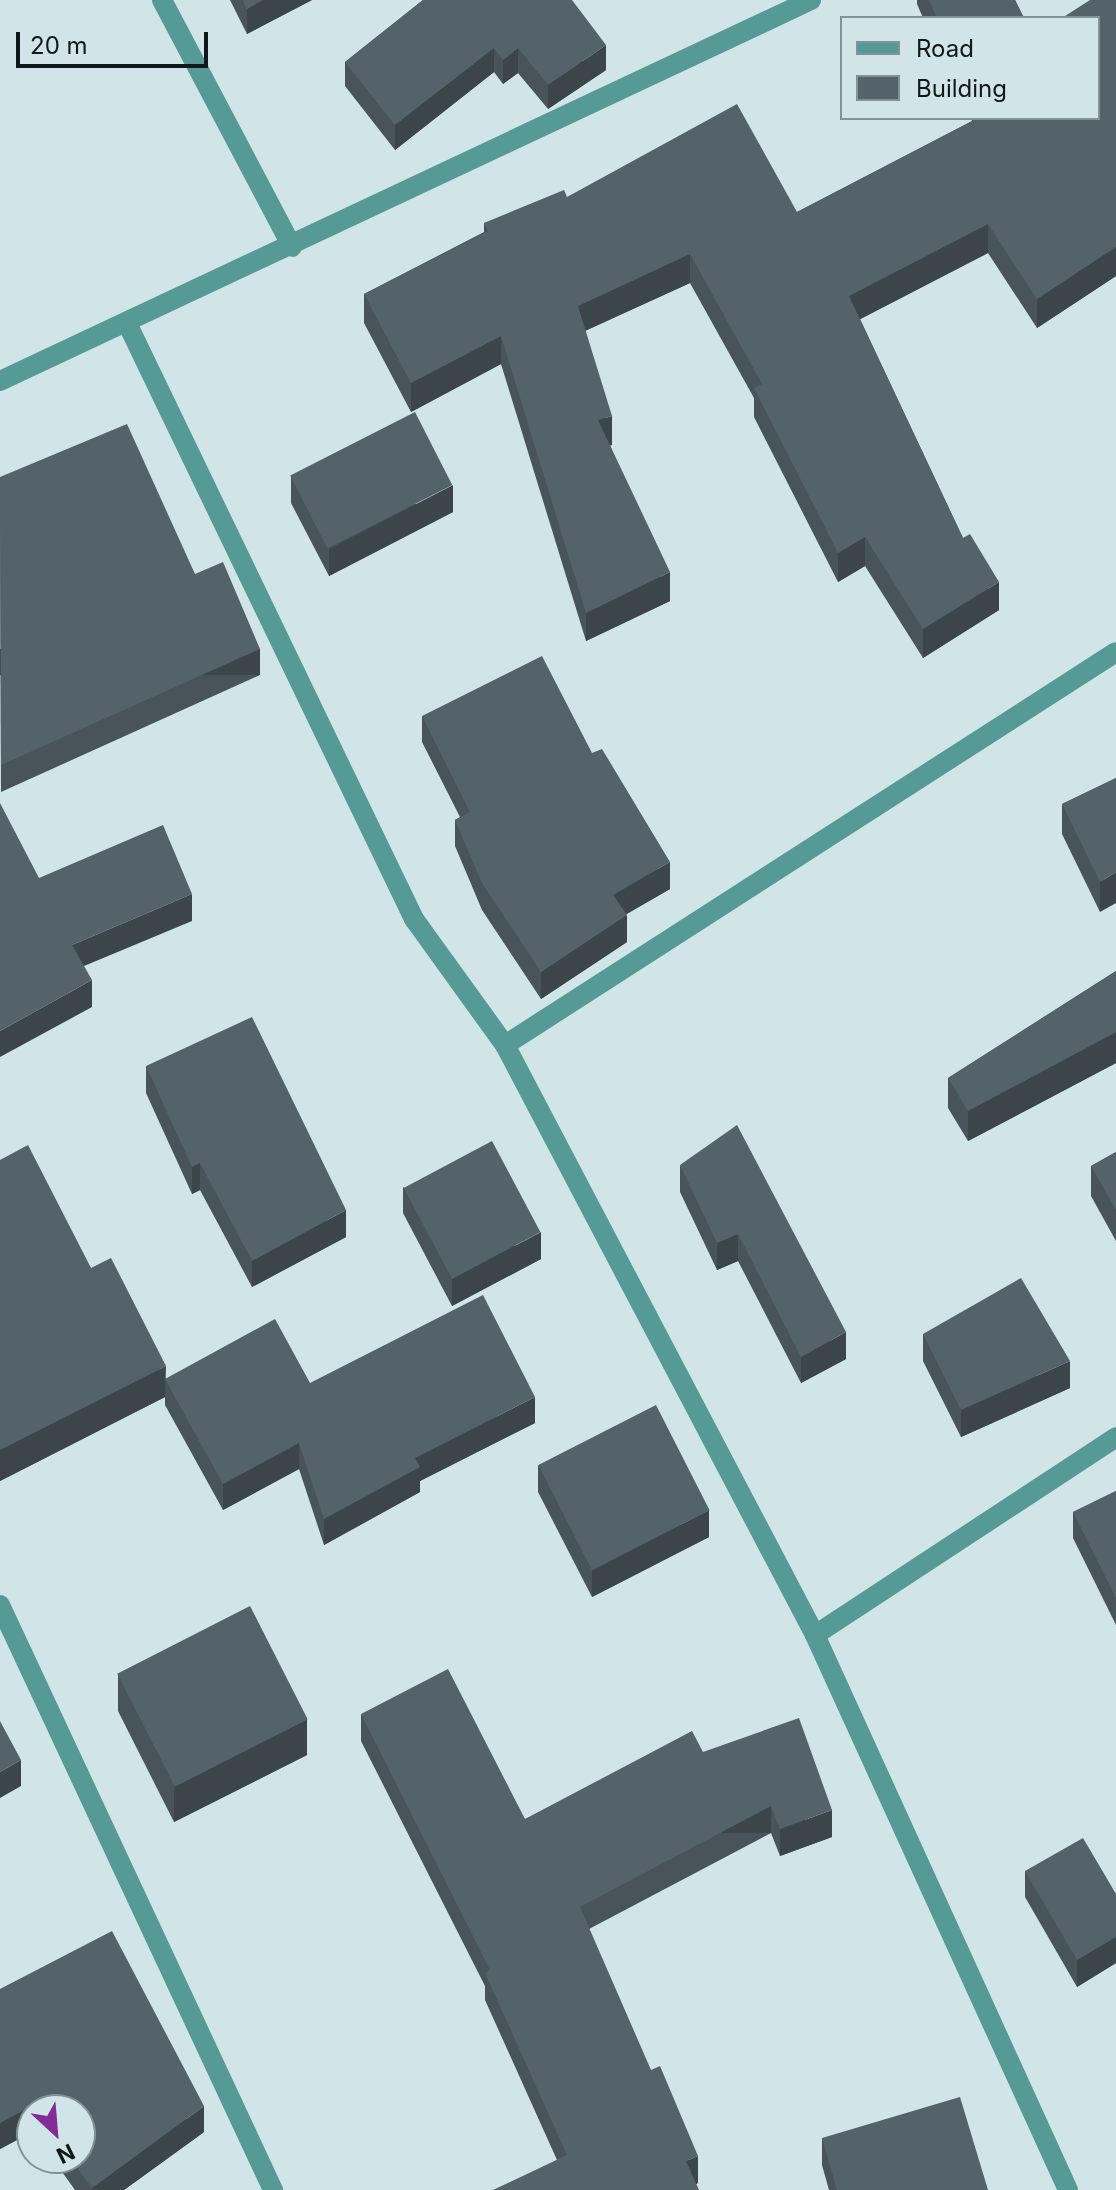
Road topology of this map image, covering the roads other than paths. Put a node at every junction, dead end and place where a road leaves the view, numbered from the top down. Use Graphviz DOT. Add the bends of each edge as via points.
graph roads {
  1 [pos="162,0"];
  2 [pos="811,0"];
  3 [pos="292,247"];
  4 [pos="127,323"];
  5 [pos="0,381"];
  6 [pos="1116,652"];
  7 [pos="505,1045"];
  8 [pos="1116,1437"];
  9 [pos="0,1605"];
  10 [pos="815,1635"];
  11 [pos="273,2190"];
  12 [pos="1068,2190"];
  1 -- 3 [label="street"];
  2 -- 3 [label="street"];
  3 -- 4 [label="street"];
  4 -- 5 [label="street"];
  4 -- 7 [label="street" via="414,919"];
  6 -- 7 [label="street"];
  7 -- 10 [label="street"];
  8 -- 10 [label="street"];
  9 -- 11 [label="street"];
  10 -- 12 [label="street"];
}
